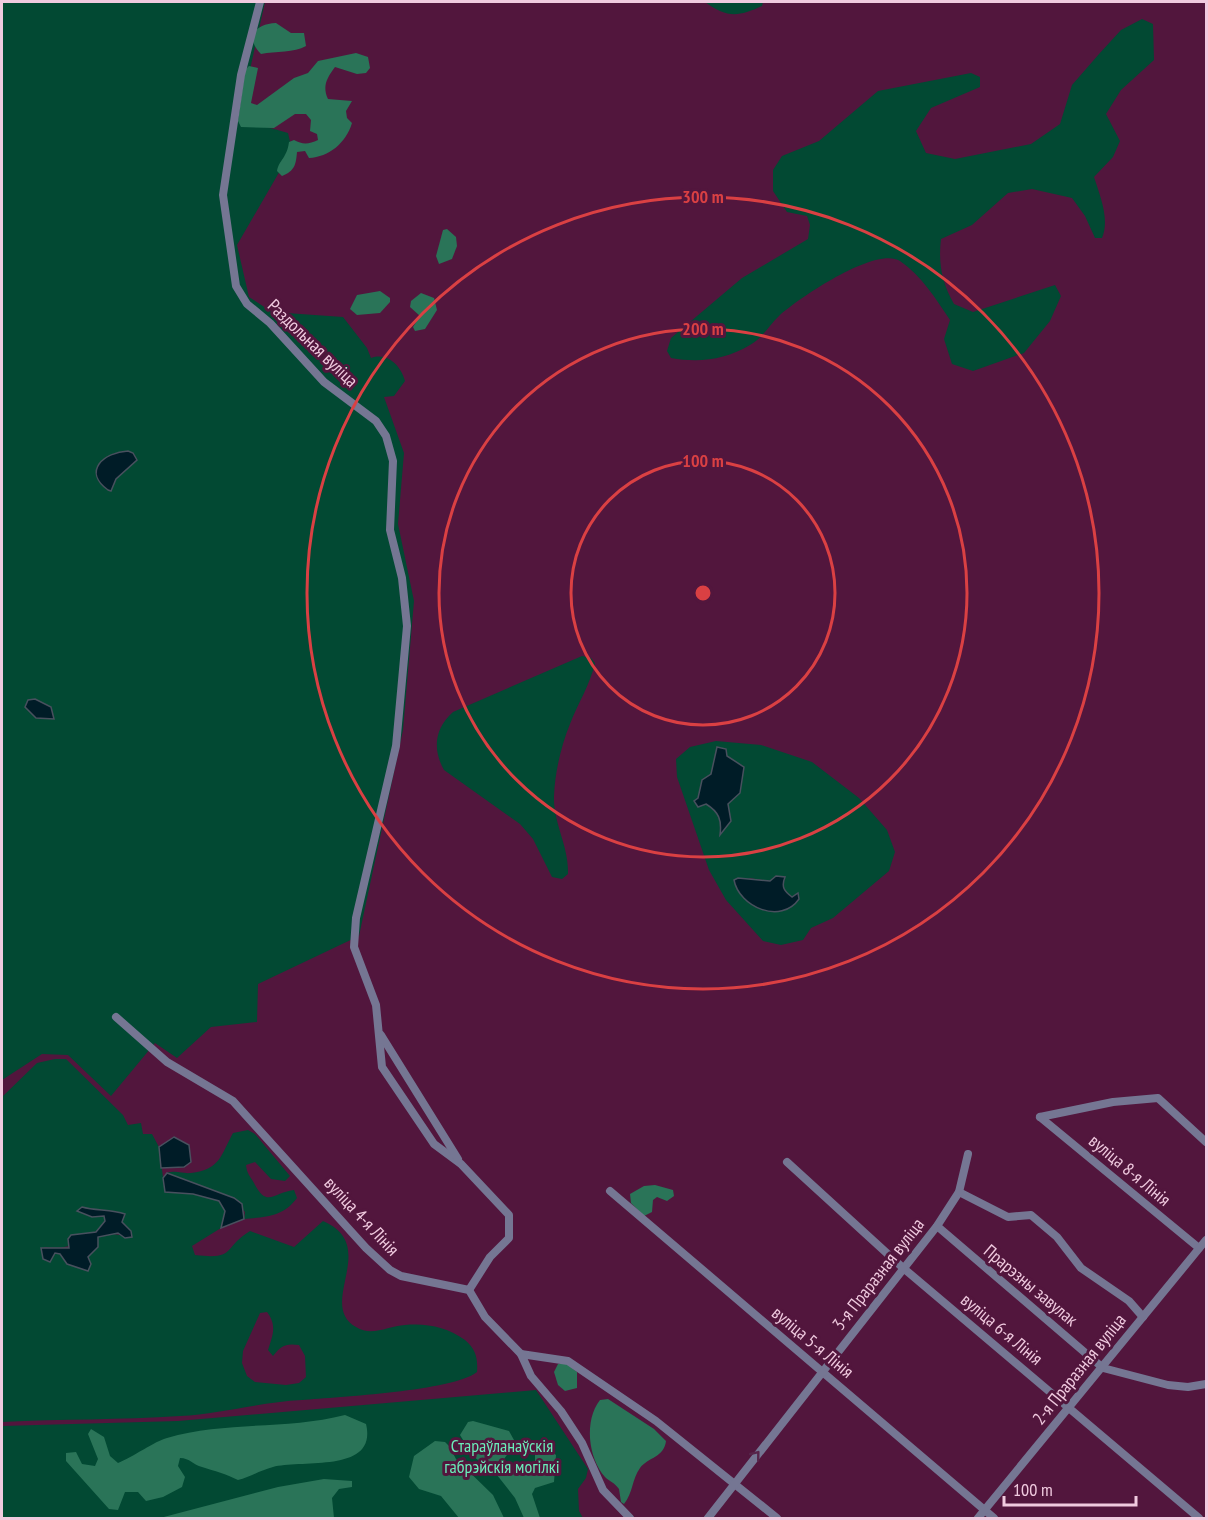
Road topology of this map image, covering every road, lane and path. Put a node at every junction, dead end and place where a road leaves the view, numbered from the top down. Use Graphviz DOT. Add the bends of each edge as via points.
graph roads {
  1 [pos="260,2"];
  2 [pos="116,1017"];
  3 [pos="381,1035"];
  4 [pos="1206,1142"];
  5 [pos="968,1154"];
  6 [pos="787,1162"];
  7 [pos="461,1164"];
  8 [pos="610,1191"];
  9 [pos="960,1192"];
  10 [pos="937,1226"];
  11 [pos="1206,1240"];
  12 [pos="1199,1248"];
  13 [pos="903,1267"];
  14 [pos="470,1290"];
  15 [pos="1143,1317"];
  16 [pos="521,1354"];
  17 [pos="1103,1368"];
  18 [pos="823,1372"];
  19 [pos="1206,1384"];
  20 [pos="1070,1407"];
  21 [pos="734,1483"];
  22 [pos="984,1510"];
  23 [pos="630,1518"];
  24 [pos="708,1518"];
  25 [pos="777,1518"];
  26 [pos="978,1518"];
  27 [pos="994,1518"];
  28 [pos="1199,1518"];
  1 -- 3 [label="street, Раздольная вуліца" via="241,75 223,195 236,286 247,304 270,323 324,382 376,421 386,436 393,461 390,530 402,578 407,626 396,746 356,918 354,947 376,1005"];
  2 -- 14 [label="street, вуліца 4-я Лінія" via="167,1062 233,1101 390,1270 401,1276"];
  3 -- 7 [label="street"];
  3 -- 7 [label="street" via="382,1067 434,1144"];
  4 -- 12 [label="street, вуліца 8-я Лінія" via="1158,1098 1113,1102 1040,1117"];
  5 -- 9 [label="street, 3-я Праразная вуліца"];
  6 -- 13 [label="street, вуліца 6-я Лінія"];
  7 -- 14 [label="street" via="509,1215 509,1238 490,1257"];
  8 -- 18 [label="street, вуліца 5-я Лінія"];
  9 -- 10 [label="street, 3-я Праразная вуліца"];
  9 -- 15 [label="street" via="1008,1217 1031,1215 1057,1237 1081,1268 1129,1301"];
  10 -- 13 [label="street, 3-я Праразная вуліца"];
  10 -- 17 [label="street, Прарэзны завулак"];
  11 -- 12 [label="street, 2-я Праразная вуліца"];
  12 -- 15 [label="street, 2-я Праразная вуліца"];
  13 -- 18 [label="street, 3-я Праразная вуліца"];
  13 -- 20 [label="street, вуліца 6-я Лінія"];
  14 -- 16 [label="street" via="485,1317"];
  15 -- 17 [label="street, 2-я Праразная вуліца"];
  16 -- 21 [label="street" via="568,1361 656,1421"];
  16 -- 23 [label="street" via="531,1376 582,1443 603,1490"];
  17 -- 19 [label="street" via="1168,1385"];
  17 -- 20 [label="street, 2-я Праразная вуліца"];
  21 -- 18 [label="street, 3-я Праразная вуліца, one-way"];
  18 -- 22 [label="street, вуліца 5-я Лінія"];
  20 -- 22 [label="street, 2-я Праразная вуліца"];
  20 -- 28 [label="street, вуліца 6-я Лінія"];
  21 -- 24 [label="street, 3-я Праразная вуліца"];
  21 -- 25 [label="street"];
  22 -- 26 [label="street, 2-я Праразная вуліца"];
  22 -- 27 [label="street, вуліца 5-я Лінія"];
}
